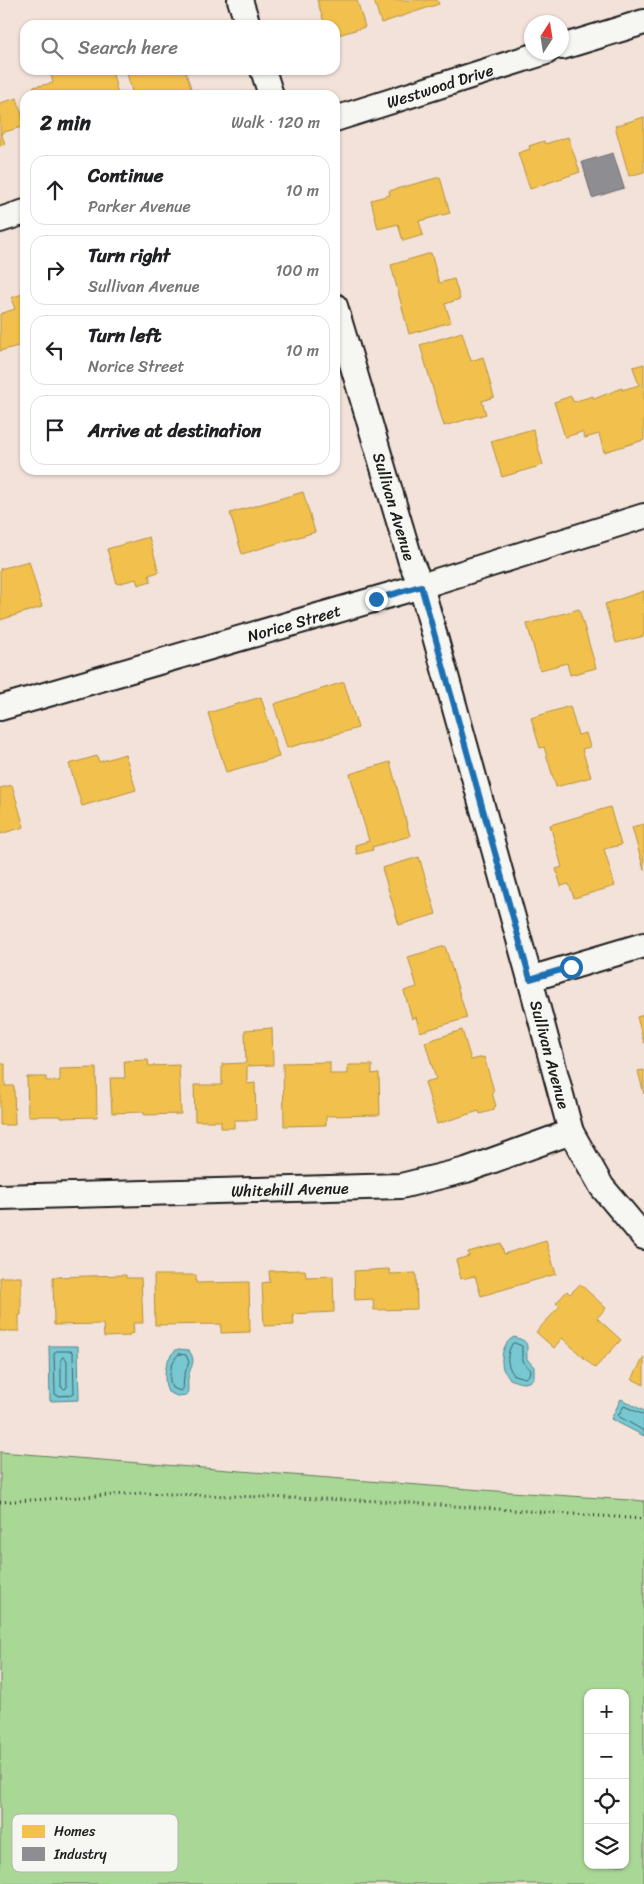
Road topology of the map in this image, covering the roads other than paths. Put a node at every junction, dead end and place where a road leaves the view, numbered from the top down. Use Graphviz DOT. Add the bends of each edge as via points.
graph roads {
  1 [pos="240,0"];
  2 [pos="246,20"];
  3 [pos="644,22"];
  4 [pos="569,46"];
  5 [pos="524,59"];
  6 [pos="264,75"];
  7 [pos="269,90"];
  8 [pos="340,117"];
  9 [pos="20,214"];
  10 [pos="0,220"];
  11 [pos="340,323"];
  12 [pos="644,516"];
  13 [pos="421,586"];
  14 [pos="0,708"];
  15 [pos="644,945"];
  16 [pos="530,979"];
  17 [pos="571,1132"];
  18 [pos="0,1196"];
  19 [pos="644,1237"];
  1 -- 2 [label="street"];
  3 -- 4 [label="street"];
  5 -- 8 [label="street, Westwood Drive"];
  6 -- 7 [label="street"];
  9 -- 10 [label="street"];
  11 -- 13 [label="street, Sullivan Avenue"];
  12 -- 13 [label="street, Norice Street"];
  13 -- 14 [label="street, Norice Street"];
  13 -- 16 [label="street, Sullivan Avenue"];
  15 -- 16 [label="street"];
  16 -- 17 [label="street, Sullivan Avenue"];
  17 -- 18 [label="street, Whitehill Avenue" via="466,1170 401,1186"];
  17 -- 19 [label="street, Sullivan Avenue" via="602,1187"];
}
